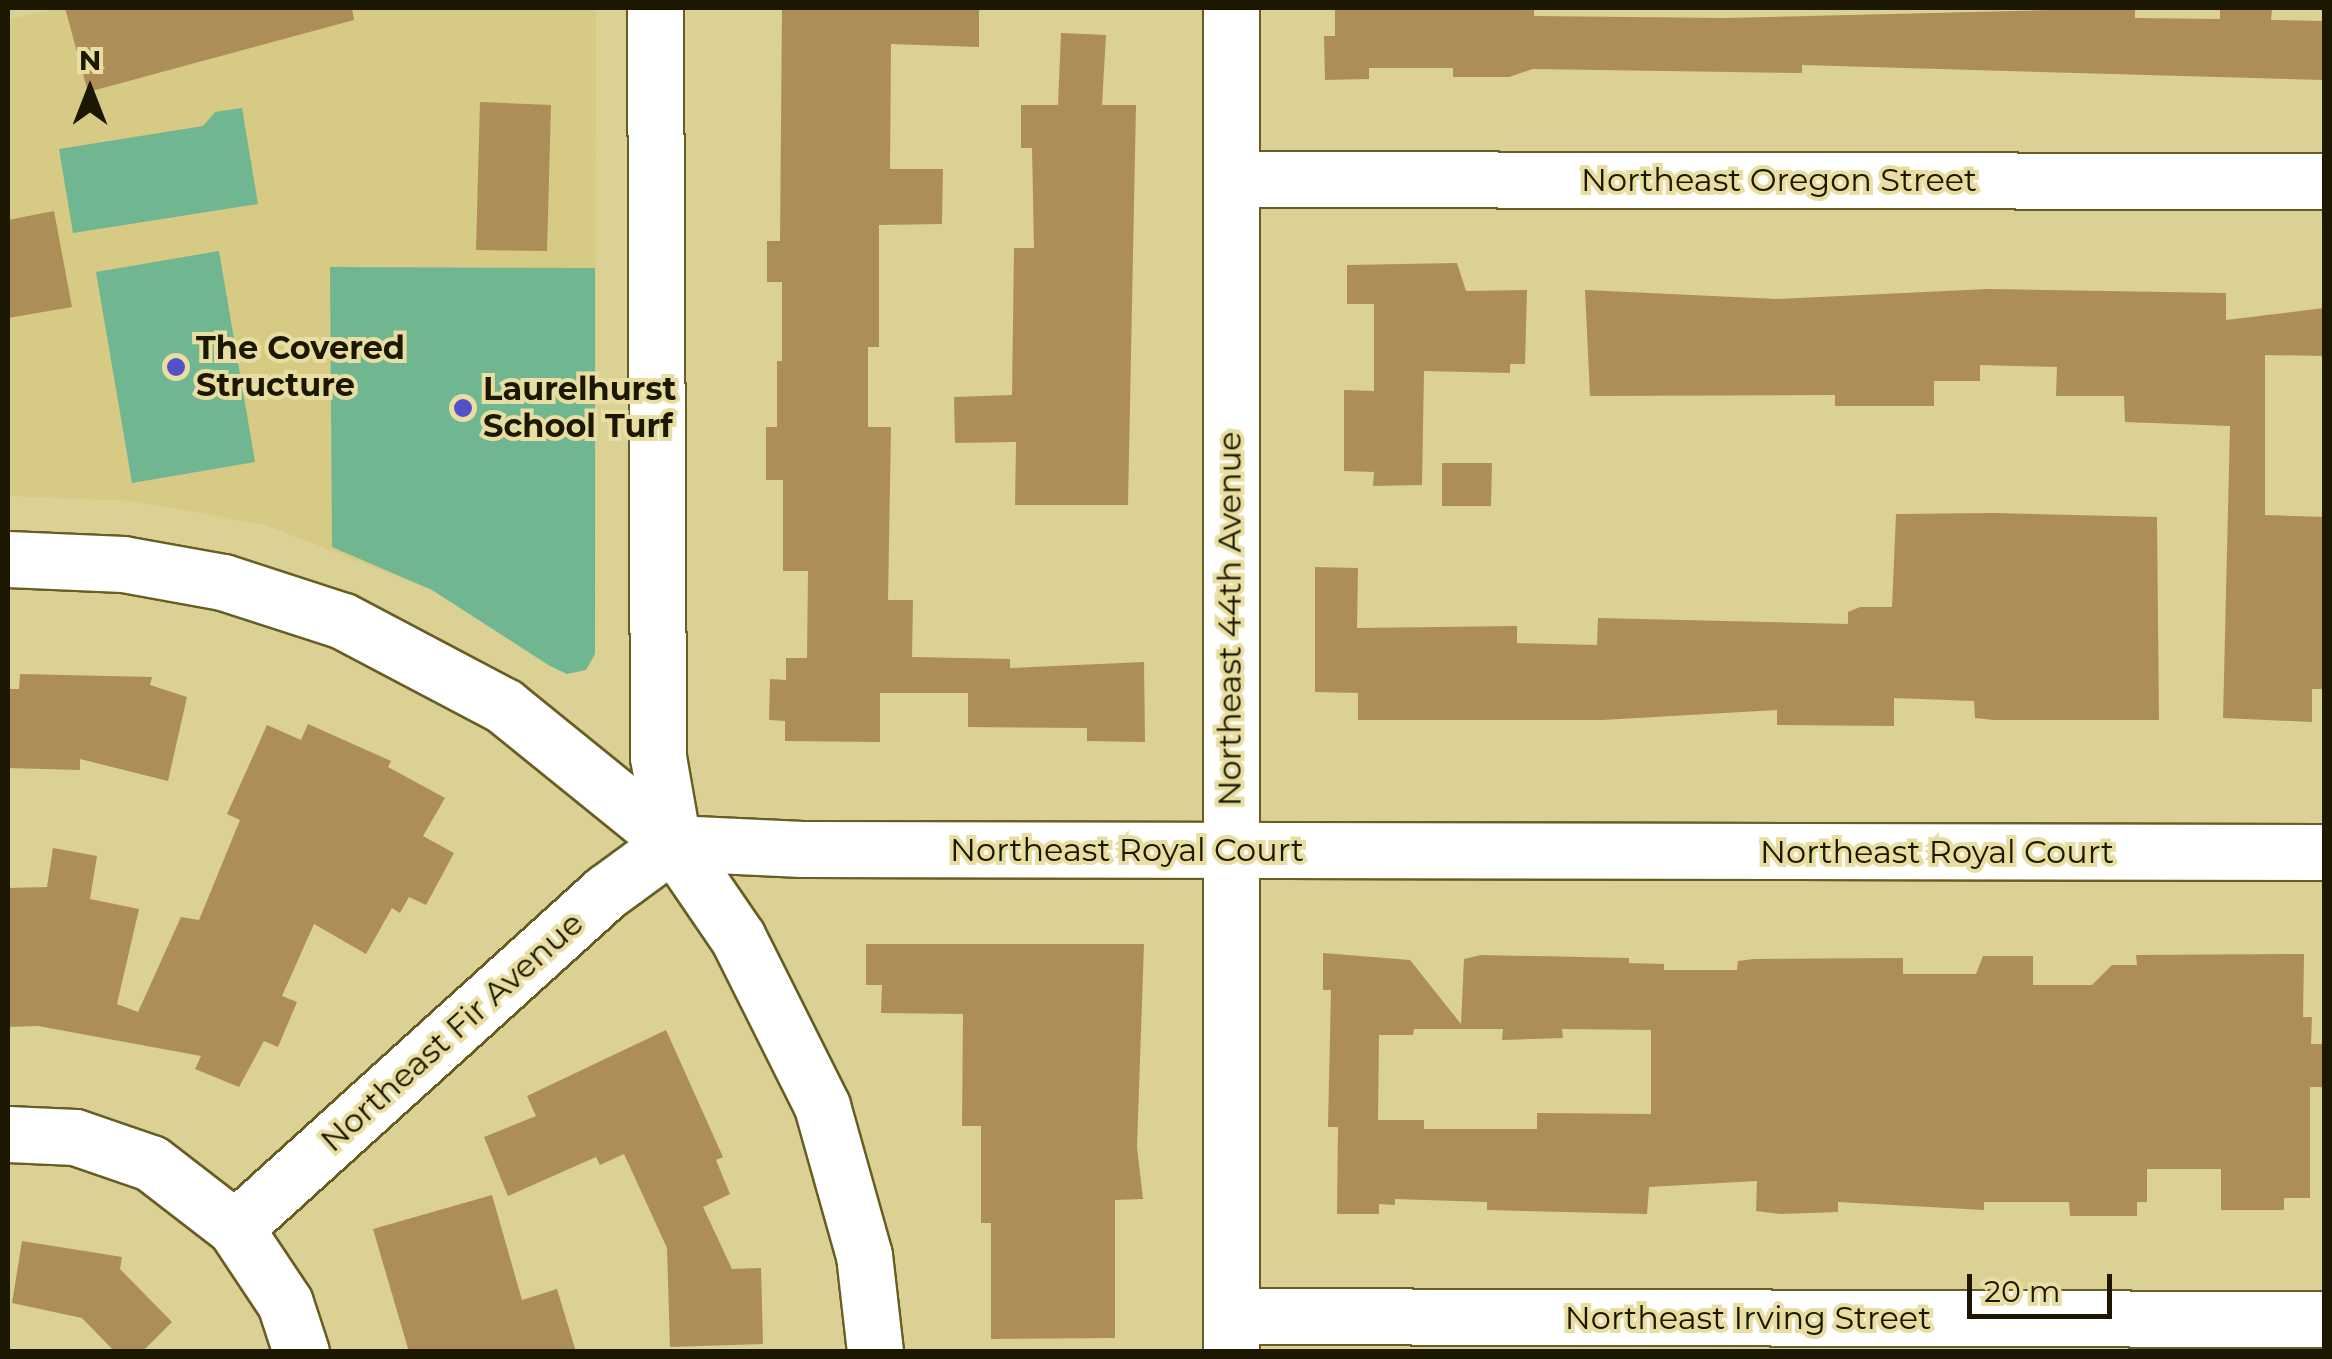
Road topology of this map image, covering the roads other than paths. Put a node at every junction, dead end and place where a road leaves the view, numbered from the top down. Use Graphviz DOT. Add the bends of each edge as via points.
graph roads {
  1 [pos="655,8"];
  2 [pos="1231,8"];
  3 [pos="1233,179"];
  4 [pos="2324,182"];
  5 [pos="8,559"];
  6 [pos="673,843"];
  7 [pos="1229,851"];
  8 [pos="2324,852"];
  9 [pos="8,1134"];
  10 [pos="236,1228"];
  11 [pos="2324,1319"];
  12 [pos="1230,1334"];
  13 [pos="301,1352"];
  14 [pos="875,1352"];
  1 -- 6 [label="street" via="658,756"];
  2 -- 3 [label="street, Northeast 44th Avenue"];
  3 -- 4 [label="street, Northeast Oregon Street"];
  3 -- 7 [label="street, Northeast 44th Avenue"];
  5 -- 6 [label="street" via="124,564 223,582 343,620 504,706"];
  6 -- 7 [label="street, Northeast Royal Court"];
  6 -- 10 [label="street, Northeast Fir Avenue" via="606,892"];
  6 -- 14 [label="street" via="738,938 822,1106 864,1255"];
  7 -- 8 [label="street, Northeast Royal Court"];
  7 -- 12 [label="street, Northeast 44th Avenue"];
  9 -- 10 [label="street" via="75,1137 117,1148 151,1163"];
  10 -- 13 [label="street" via="285,1303"];
  11 -- 12 [label="street, Northeast Irving Street"];
}
